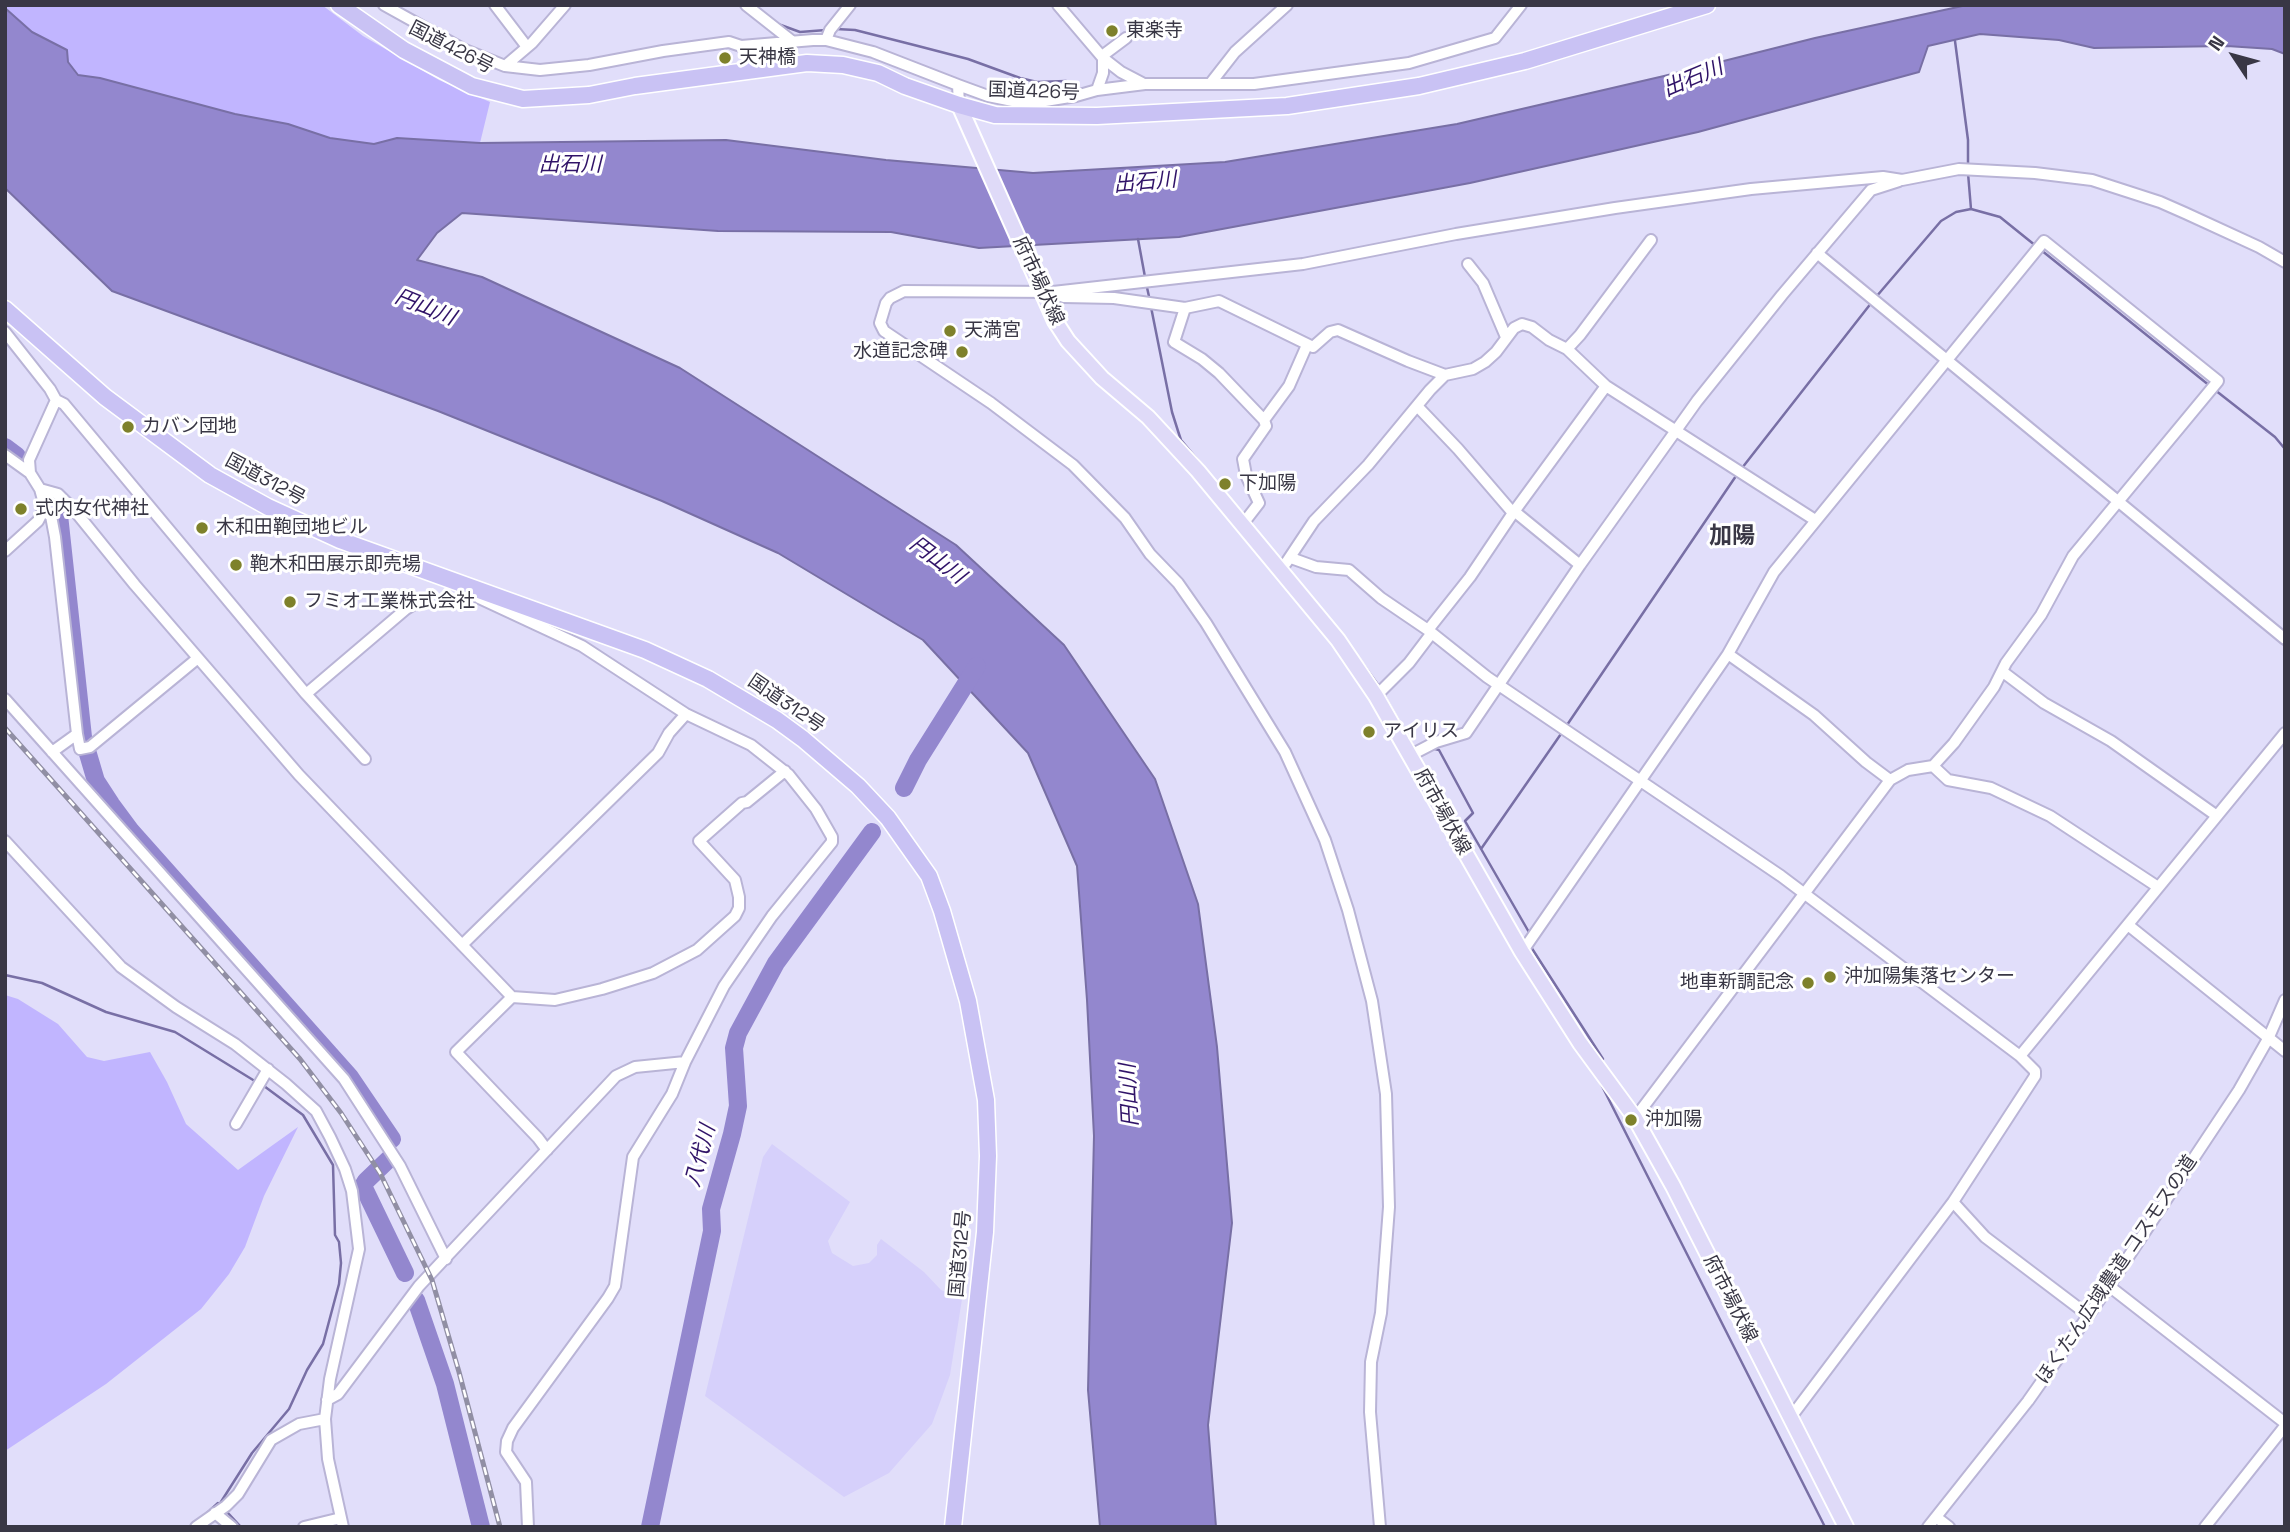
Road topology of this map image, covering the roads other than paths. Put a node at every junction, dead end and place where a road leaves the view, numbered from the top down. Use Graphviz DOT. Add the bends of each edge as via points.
graph roads {
  1 [pos="339,5"];
  2 [pos="385,5"];
  3 [pos="495,5"];
  4 [pos="565,5"];
  5 [pos="746,5"];
  6 [pos="850,5"];
  7 [pos="1058,5"];
  8 [pos="1521,5"];
  9 [pos="1280,7"];
  10 [pos="1698,7"];
  11 [pos="1126,37"];
  12 [pos="826,40"];
  13 [pos="793,42"];
  14 [pos="527,47"];
  15 [pos="1103,57"];
  16 [pos="505,66"];
  17 [pos="1145,84"];
  18 [pos="958,85"];
  19 [pos="1210,85"];
  20 [pos="1097,90"];
  21 [pos="959,105"];
  22 [pos="1902,180"];
  23 [pos="1651,240"];
  24 [pos="1817,253"];
  25 [pos="2285,262"];
  26 [pos="1468,264"];
  27 [pos="1044,288"];
  28 [pos="1185,308"];
  29 [pos="5,309"];
  30 [pos="5,332"];
  31 [pos="1506,337"];
  32 [pos="1307,345"];
  33 [pos="1567,349"];
  34 [pos="1946,360"];
  35 [pos="1446,375"];
  36 [pos="1606,386"];
  37 [pos="56,400"];
  38 [pos="1418,407"];
  39 [pos="1264,420"];
  40 [pos="1674,430"];
  41 [pos="5,455"];
  42 [pos="30,473"];
  43 [pos="40,489"];
  44 [pos="2118,503"];
  45 [pos="43,511"];
  46 [pos="1513,512"];
  47 [pos="1815,520"];
  48 [pos="1242,525"];
  49 [pos="5,551"];
  50 [pos="1291,558"];
  51 [pos="1580,565"];
  52 [pos="1279,569"];
  53 [pos="472,588"];
  54 [pos="421,600"];
  55 [pos="1429,632"];
  56 [pos="2285,639"];
  57 [pos="1728,654"];
  58 [pos="198,658"];
  59 [pos="2003,672"];
  60 [pos="1500,684"];
  61 [pos="306,694"];
  62 [pos="1376,696"];
  63 [pos="5,698"];
  64 [pos="686,714"];
  65 [pos="2285,733"];
  66 [pos="77,734"];
  67 [pos="52,752"];
  68 [pos="1411,755"];
  69 [pos="365,759"];
  70 [pos="1933,766"];
  71 [pos="785,771"];
  72 [pos="1890,779"];
  73 [pos="1640,780"];
  74 [pos="2217,816"];
  75 [pos="5,841"];
  76 [pos="2158,887"];
  77 [pos="1804,894"];
  78 [pos="2128,925"];
  79 [pos="462,945"];
  80 [pos="1522,952"];
  81 [pos="512,997"];
  82 [pos="2285,1000"];
  83 [pos="2269,1039"];
  84 [pos="2285,1051"];
  85 [pos="2020,1056"];
  86 [pos="685,1062"];
  87 [pos="268,1069"];
  88 [pos="1635,1118"];
  89 [pos="236,1124"];
  90 [pos="547,1150"];
  91 [pos="1953,1202"];
  92 [pos="446,1259"];
  93 [pos="2109,1286"];
  94 [pos="2088,1315"];
  95 [pos="327,1400"];
  96 [pos="1791,1417"];
  97 [pos="325,1419"];
  98 [pos="2285,1424"];
  99 [pos="215,1513"];
  100 [pos="1936,1517"];
  101 [pos="342,1522"];
  102 [pos="197,1527"];
  103 [pos="232,1527"];
  104 [pos="304,1527"];
  105 [pos="528,1527"];
  106 [pos="953,1527"];
  107 [pos="1380,1527"];
  108 [pos="1846,1527"];
  109 [pos="1928,1527"];
  110 [pos="1949,1527"];
  111 [pos="2205,1527"];
  1 -- 21 [label="highway, 国道426号" via="404,50 460,80 523,99 589,95 807,63 878,73"];
  2 -- 16 [label="street" via="465,50"];
  3 -- 14 [label="street"];
  4 -- 14 [label="street"];
  5 -- 13 [label="street"];
  6 -- 12 [label="street"];
  7 -- 15 [label="street"];
  8 -- 19 [label="street" via="1495,38 1409,63 1274,83"];
  9 -- 19 [label="street"];
  10 -- 21 [label="highway, 国道426号" via="1457,78 1287,106 1097,116 995,115"];
  11 -- 15 [label="street"];
  12 -- 13 [label="street"];
  12 -- 18 [label="street" via="873,52"];
  13 -- 16 [label="street" via="741,46 729,42 540,70"];
  14 -- 16 [label="street"];
  15 -- 17 [label="street"];
  15 -- 20 [label="street"];
  17 -- 19 [label="street"];
  17 -- 20 [label="street"];
  18 -- 20 [label="street" via="1013,101 1045,101"];
  18 -- 21 [label="street"];
  21 -- 27 [label="main road, 府市場伏線"];
  22 -- 24 [label="street" via="1871,190"];
  22 -- 25 [label="street" via="1959,169 2092,180 2173,208"];
  22 -- 27 [label="street" via="1883,177 1747,189 1456,234 1303,264"];
  23 -- 33 [label="street"];
  24 -- 34 [label="street"];
  24 -- 40 [label="street"];
  26 -- 31 [label="street" via="1483,283"];
  27 -- 28 [label="street" via="1064,297 1114,298"];
  27 -- 48 [label="main road, 府市場伏線" via="1055,321 1081,357 1148,417"];
  27 -- 107 [label="street" via="904,291 886,303 880,323 884,331 1073,465 1125,518 1206,623 1285,752 1325,840 1372,1001 1387,1094 1389,1207 1381,1313 1371,1362 1370,1412"];
  28 -- 32 [label="street" via="1219,301"];
  28 -- 39 [label="street" via="1174,342 1219,373"];
  29 -- 53 [label="highway, 国道312号" via="113,404 210,475 303,524"];
  30 -- 37 [label="street"];
  31 -- 33 [label="street" via="1522,324"];
  31 -- 35 [label="street" via="1485,362"];
  32 -- 35 [label="street" via="1313,347 1338,330"];
  32 -- 39 [label="street" via="1289,386"];
  33 -- 36 [label="street"];
  34 -- 44 [label="street"];
  34 -- 44 [label="street" via="2045,241 2208,373 2217,381"];
  34 -- 47 [label="street"];
  35 -- 38 [label="street"];
  36 -- 40 [label="street"];
  36 -- 46 [label="street"];
  37 -- 42 [label="street" via="29,460"];
  37 -- 61 [label="street" via="64,404"];
  38 -- 46 [label="street"];
  38 -- 50 [label="street" via="1314,521"];
  39 -- 48 [label="street" via="1265,426 1243,459 1259,503"];
  40 -- 47 [label="street"];
  40 -- 51 [label="street"];
  41 -- 42 [label="street"];
  42 -- 43 [label="street"];
  43 -- 45 [label="street"];
  43 -- 58 [label="street" via="58,494 75,512"];
  44 -- 56 [label="street"];
  44 -- 59 [label="street" via="2073,556"];
  45 -- 49 [label="street"];
  45 -- 66 [label="street" via="51,516 55,537"];
  46 -- 51 [label="street"];
  46 -- 55 [label="street"];
  47 -- 57 [label="street" via="1774,572"];
  48 -- 52 [label="main road, 府市場伏線"];
  50 -- 52 [label="street"];
  50 -- 55 [label="street" via="1316,567 1349,570"];
  51 -- 60 [label="street"];
  52 -- 62 [label="main road, 府市場伏線" via="1338,639"];
  53 -- 64 [label="street" via="479,598 582,646"];
  53 -- 106 [label="highway, 国道312号" via="657,655 752,705 858,786 888,818 929,876 955,948 986,1100 985,1232"];
  54 -- 61 [label="street"];
  55 -- 60 [label="street"];
  55 -- 62 [label="street" via="1409,663"];
  57 -- 72 [label="street" via="1814,715"];
  57 -- 73 [label="street"];
  58 -- 66 [label="street" via="86,747 80,749"];
  58 -- 79 [label="street" via="299,775"];
  59 -- 70 [label="street"];
  59 -- 74 [label="street"];
  60 -- 68 [label="street" via="1466,733"];
  60 -- 73 [label="street"];
  61 -- 69 [label="street"];
  62 -- 68 [label="main road, 府市場伏線"];
  63 -- 67 [label="street"];
  64 -- 71 [label="street" via="751,745"];
  64 -- 79 [label="street" via="657,753"];
  65 -- 74 [label="street"];
  66 -- 67 [label="street"];
  67 -- 92 [label="street" via="344,1079 400,1166"];
  68 -- 80 [label="main road, 府市場伏線"];
  70 -- 72 [label="street"];
  70 -- 76 [label="street" via="1948,780 1991,788 2050,816"];
  71 -- 81 [label="street" via="699,841 735,880 739,908 695,950 653,972 603,989 544,1001"];
  71 -- 86 [label="street" via="827,824 832,842 772,916 724,986"];
  72 -- 77 [label="street"];
  73 -- 77 [label="street"];
  73 -- 80 [label="street"];
  74 -- 76 [label="street"];
  75 -- 87 [label="street" via="121,967"];
  76 -- 78 [label="street"];
  77 -- 85 [label="street"];
  77 -- 88 [label="street"];
  78 -- 83 [label="street"];
  78 -- 85 [label="street"];
  79 -- 81 [label="street"];
  80 -- 88 [label="main road, 府市場伏線"];
  81 -- 90 [label="street" via="456,1052"];
  82 -- 83 [label="street, ほくたん広域農道 コスモスの道"];
  83 -- 84 [label="street"];
  83 -- 93 [label="street, ほくたん広域農道 コスモスの道"];
  85 -- 91 [label="street" via="2035,1076"];
  86 -- 90 [label="street" via="635,1067 616,1076"];
  86 -- 105 [label="street" via="672,1094 633,1157 615,1286 507,1441 506,1452 526,1482"];
  87 -- 89 [label="street"];
  87 -- 95 [label="street" via="316,1111 352,1191 359,1249"];
  88 -- 96 [label="main road, 府市場伏線"];
  90 -- 92 [label="street"];
  91 -- 94 [label="street" via="1985,1237"];
  91 -- 96 [label="street"];
  92 -- 95 [label="street" via="419,1286 338,1394"];
  93 -- 94 [label="street, ほくたん広域農道 コスモスの道"];
  93 -- 98 [label="street"];
  94 -- 100 [label="street, ほくたん広域農道 コスモスの道" via="2028,1401"];
  95 -- 97 [label="street"];
  96 -- 108 [label="main road, 府市場伏線"];
  97 -- 99 [label="street" via="299,1424 271,1440 237,1494"];
  97 -- 101 [label="street" via="328,1459"];
  98 -- 111 [label="street"];
  99 -- 102 [label="street"];
  99 -- 103 [label="street"];
  100 -- 109 [label="street, ほくたん広域農道 コスモスの道"];
  100 -- 110 [label="street"];
  101 -- 104 [label="street"];
}
